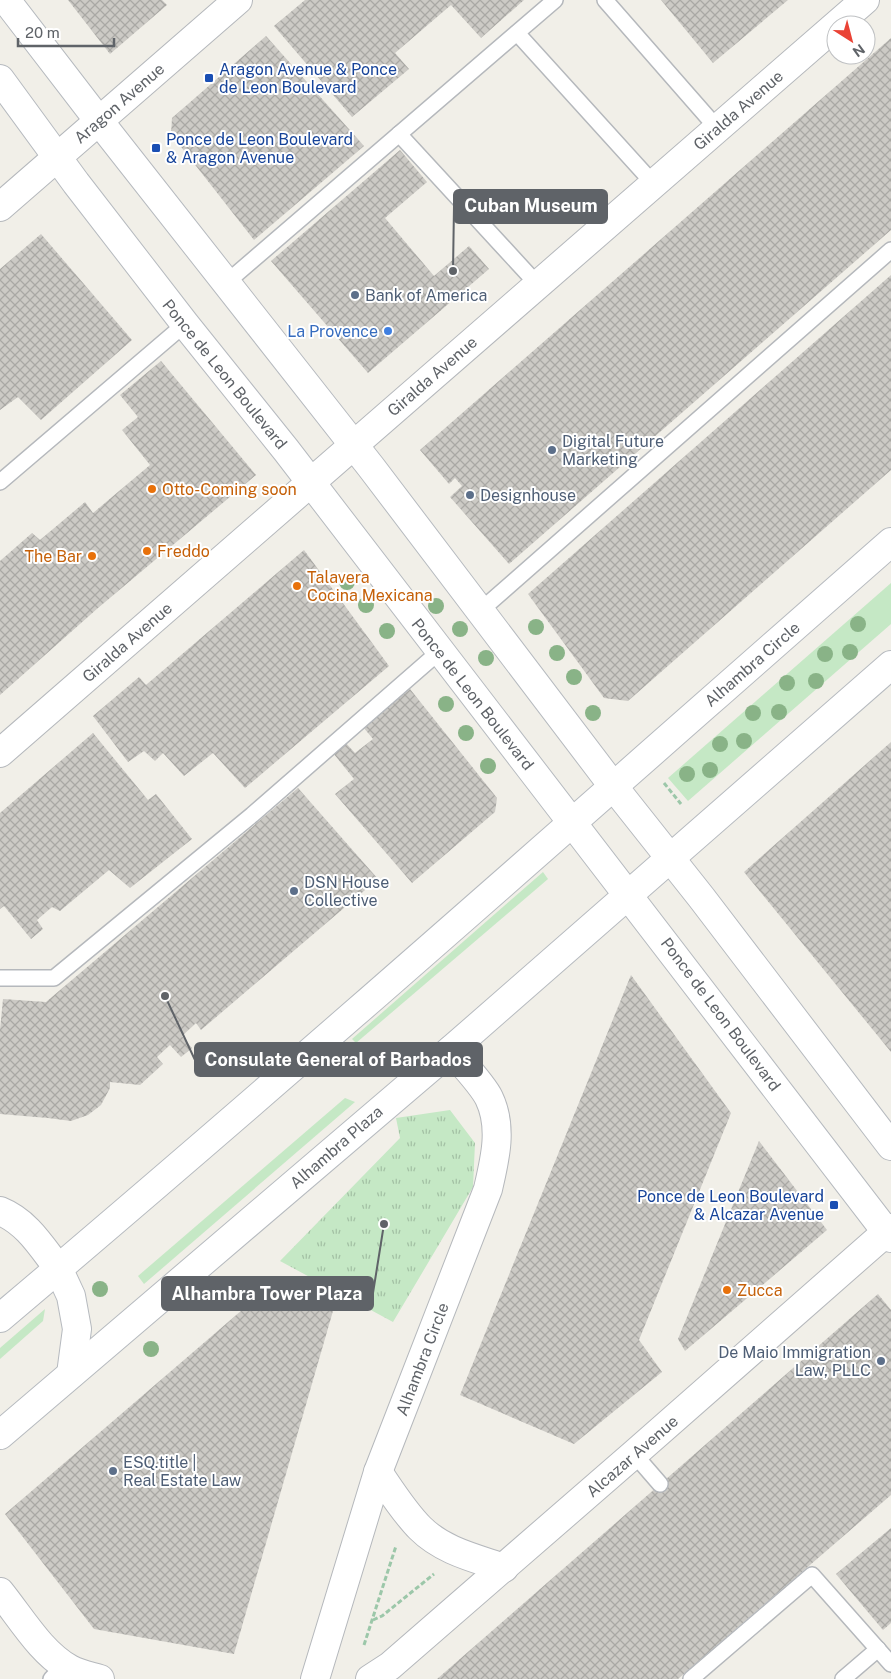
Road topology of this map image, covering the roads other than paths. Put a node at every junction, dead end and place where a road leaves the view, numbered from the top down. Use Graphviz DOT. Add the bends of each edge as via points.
graph roads {
  1 [pos="6,0"];
  2 [pos="238,0"];
  3 [pos="555,0"];
  4 [pos="605,0"];
  5 [pos="865,0"];
  6 [pos="517,33"];
  7 [pos="0,79"];
  8 [pos="98,121"];
  9 [pos="717,128"];
  10 [pos="399,134"];
  11 [pos="58,157"];
  12 [pos="653,184"];
  13 [pos="0,207"];
  14 [pos="891,250"];
  15 [pos="226,283"];
  16 [pos="538,284"];
  17 [pos="185,324"];
  18 [pos="354,444"];
  19 [pos="0,482"];
  20 [pos="310,482"];
  21 [pos="891,542"];
  22 [pos="480,611"];
  23 [pos="440,651"];
  24 [pos="891,665"];
  25 [pos="0,753"];
  26 [pos="613,786"];
  27 [pos="573,822"];
  28 [pos="671,858"];
  29 [pos="628,895"];
  30 [pos="0,978"];
  31 [pos="451,1050"];
  32 [pos="891,1146"];
  33 [pos="0,1212"];
  34 [pos="890,1233"];
  35 [pos="58,1268"];
  36 [pos="0,1318"];
  37 [pos="71,1374"];
  38 [pos="0,1435"];
  39 [pos="634,1454"];
  40 [pos="378,1472"];
  41 [pos="660,1484"];
  42 [pos="504,1568"];
  43 [pos="0,1592"];
  44 [pos="878,1649"];
  45 [pos="891,1664"];
  46 [pos="57,1672"];
  47 [pos="380,1677"];
  48 [pos="100,1679"];
  49 [pos="315,1679"];
  50 [pos="691,1679"];
  51 [pos="843,1679"];
  1 -- 8 [label="street"];
  2 -- 8 [label="street, Aragon Avenue"];
  3 -- 6 [label="lane"];
  4 -- 9 [label="lane"];
  5 -- 9 [label="street, Giralda Avenue"];
  6 -- 10 [label="lane"];
  6 -- 12 [label="lane"];
  7 -- 11 [label="street, Ponce de Leon Boulevard"];
  8 -- 11 [label="street, Aragon Avenue"];
  8 -- 15 [label="street"];
  9 -- 12 [label="street, Giralda Avenue"];
  10 -- 15 [label="lane"];
  10 -- 16 [label="lane"];
  11 -- 13 [label="street, Aragon Avenue"];
  11 -- 17 [label="street, Ponce de Leon Boulevard"];
  12 -- 16 [label="street, Giralda Avenue"];
  14 -- 22 [label="lane"];
  15 -- 18 [label="street"];
  16 -- 18 [label="street, Giralda Avenue"];
  17 -- 19 [label="lane"];
  17 -- 20 [label="street, Ponce de Leon Boulevard"];
  18 -- 20 [label="street, Giralda Avenue"];
  18 -- 22 [label="street"];
  20 -- 23 [label="street, Ponce de Leon Boulevard"];
  20 -- 25 [label="street, Giralda Avenue"];
  21 -- 26 [label="street, Alhambra Circle"];
  22 -- 26 [label="street"];
  23 -- 27 [label="street, Ponce de Leon Boulevard"];
  23 -- 30 [label="lane" via="252,815 54,978"];
  24 -- 28 [label="street"];
  26 -- 27 [label="street"];
  26 -- 28 [label="street"];
  27 -- 29 [label="street, Ponce de Leon Boulevard"];
  27 -- 35 [label="street"];
  28 -- 29 [label="street, Alhambra Plaza"];
  28 -- 32 [label="street"];
  29 -- 31 [label="street, Alhambra Plaza"];
  29 -- 34 [label="street, Ponce de Leon Boulevard"];
  31 -- 37 [label="street, Alhambra Plaza"];
  31 -- 40 [label="street, Alhambra Circle" via="489,1096 497,1128 495,1160 485,1197"];
  33 -- 35 [label="street" via="25,1225"];
  34 -- 39 [label="street, Alcazar Avenue"];
  35 -- 36 [label="street"];
  35 -- 37 [label="street" via="71,1296 77,1329"];
  37 -- 38 [label="street, Alhambra Plaza"];
  39 -- 41 [label="lane"];
  39 -- 42 [label="street, Alcazar Avenue"];
  40 -- 42 [label="street" via="420,1529 459,1552"];
  40 -- 49 [label="street, Alhambra Circle"];
  42 -- 47 [label="street, Alcazar Avenue"];
  43 -- 46 [label="street" via="53,1658"];
  44 -- 45 [label="lane"];
  44 -- 50 [label="lane" via="812,1575"];
  44 -- 51 [label="lane"];
  46 -- 48 [label="street" via="70,1670"];
}
